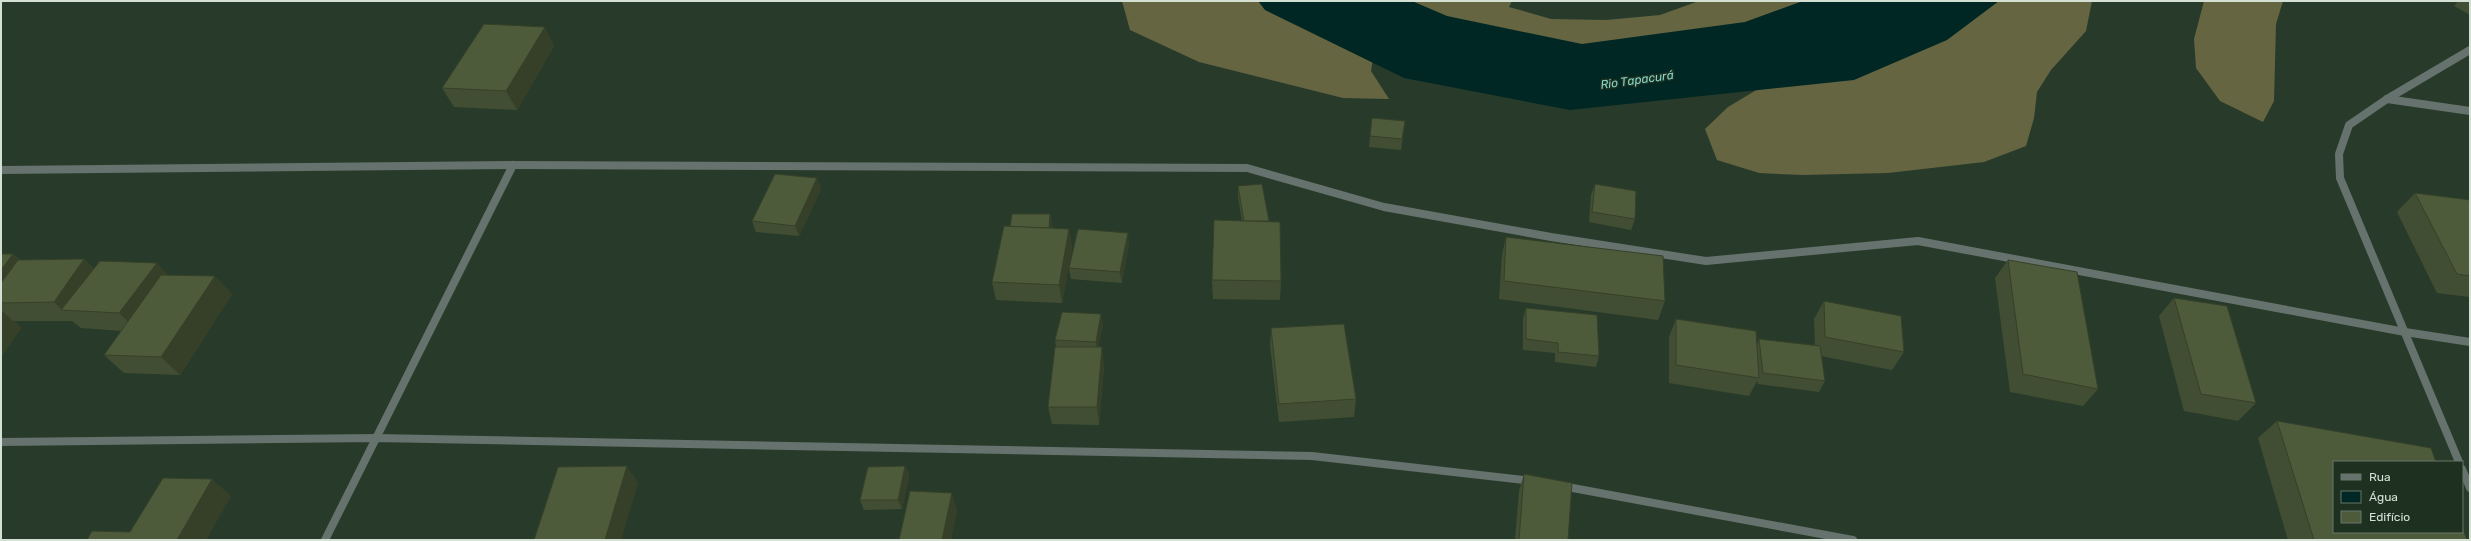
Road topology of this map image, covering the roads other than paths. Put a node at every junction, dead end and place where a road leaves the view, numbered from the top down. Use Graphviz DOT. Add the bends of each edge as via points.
graph roads {
  1 [pos="2470,50"];
  2 [pos="2387,99"];
  3 [pos="2470,111"];
  4 [pos="513,165"];
  5 [pos="1,170"];
  6 [pos="2405,332"];
  7 [pos="2470,342"];
  8 [pos="376,438"];
  9 [pos="1,442"];
  10 [pos="2459,461"];
  11 [pos="2463,471"];
  12 [pos="2470,488"];
  13 [pos="325,540"];
  14 [pos="1852,540"];
  1 -- 2 [label="street"];
  2 -- 3 [label="street"];
  2 -- 6 [label="street" via="2349,125 2339,154 2340,178"];
  4 -- 5 [label="street"];
  4 -- 6 [label="street" via="1247,168 1384,207 1706,261 1918,241"];
  4 -- 8 [label="street"];
  6 -- 7 [label="street"];
  6 -- 10 [label="street"];
  8 -- 9 [label="street"];
  8 -- 13 [label="street"];
  8 -- 14 [label="street" via="1312,456 1550,484"];
  11 -- 12 [label="street"];
}
